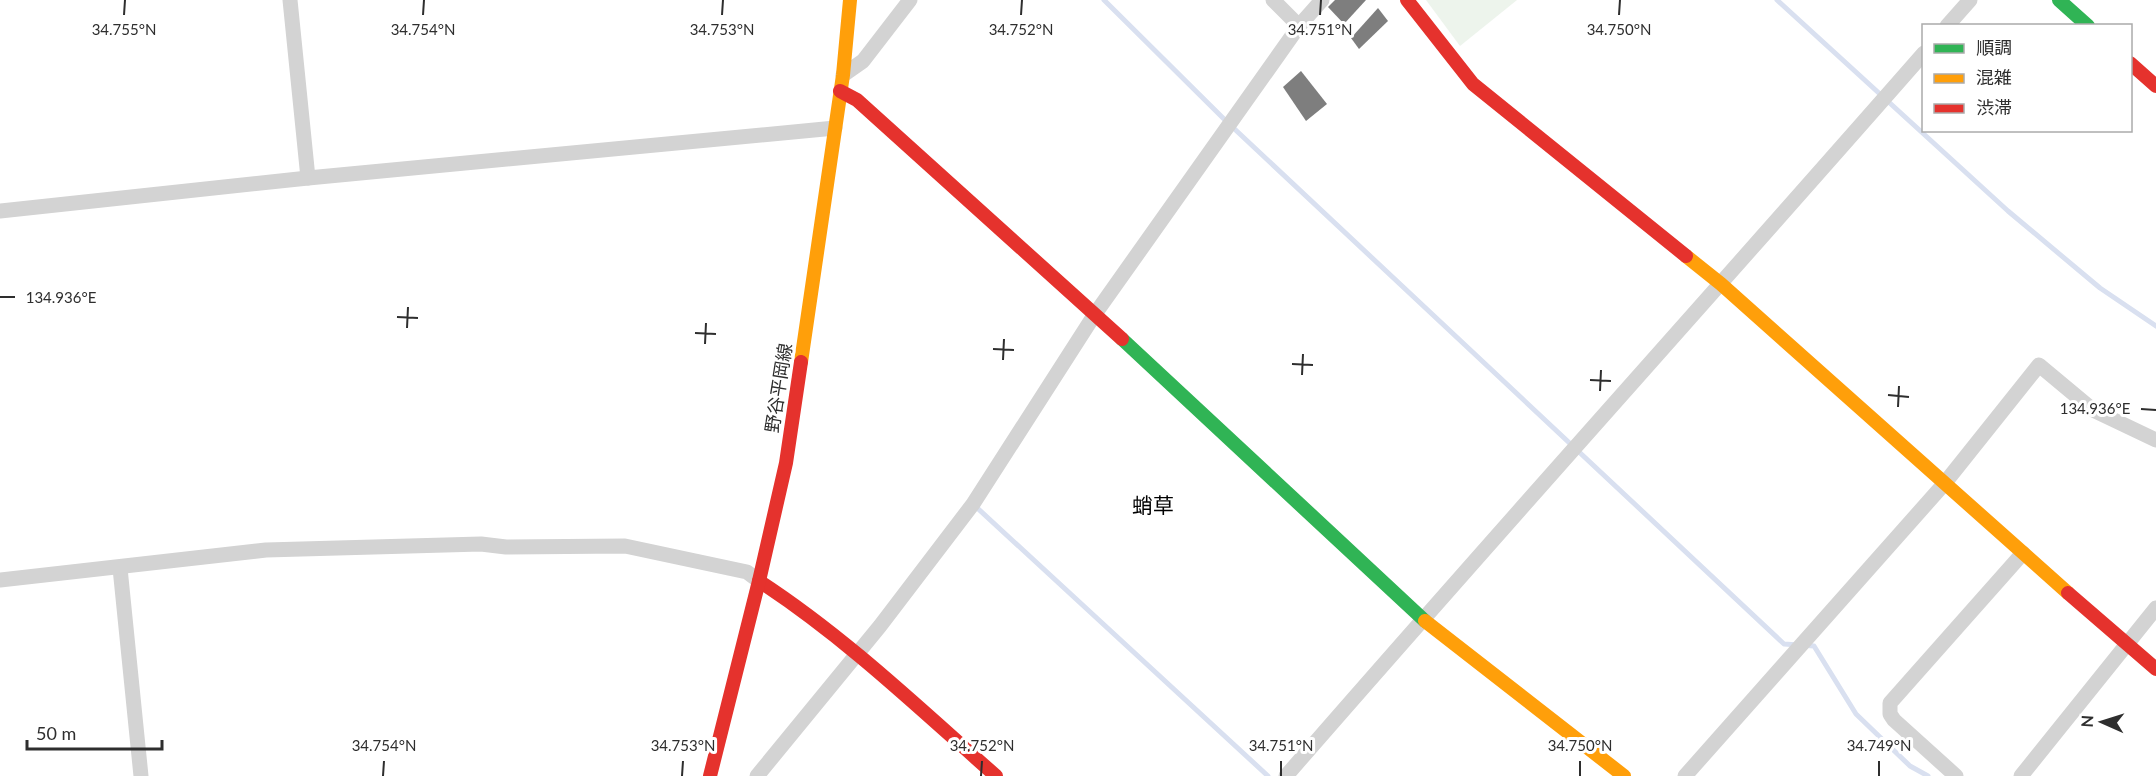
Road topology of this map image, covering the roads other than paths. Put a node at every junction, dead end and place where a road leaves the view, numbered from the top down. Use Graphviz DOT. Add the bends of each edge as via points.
graph roads {
  1 [pos="290,0"];
  2 [pos="850,0"];
  3 [pos="910,0"];
  4 [pos="1273,0"];
  5 [pos="1322,0"];
  6 [pos="1407,0"];
  7 [pos="1970,0"];
  8 [pos="2059,0"];
  9 [pos="1949,24"];
  10 [pos="2086,24"];
  11 [pos="1299,26"];
  12 [pos="1922,54"];
  13 [pos="2132,65"];
  14 [pos="843,75"];
  15 [pos="2156,86"];
  16 [pos="840,91"];
  17 [pos="835,128"];
  18 [pos="308,178"];
  19 [pos="0,211"];
  20 [pos="1721,284"];
  21 [pos="1095,314"];
  22 [pos="2156,440"];
  23 [pos="1944,484"];
  24 [pos="2023,553"];
  25 [pos="120,568"];
  26 [pos="0,580"];
  27 [pos="759,581"];
  28 [pos="2156,609"];
  29 [pos="1422,619"];
  30 [pos="2127,643"];
  31 [pos="857,653"];
  32 [pos="2156,669"];
  33 [pos="141,776"];
  34 [pos="710,776"];
  35 [pos="757,776"];
  36 [pos="996,776"];
  37 [pos="1286,776"];
  38 [pos="1624,776"];
  39 [pos="1685,776"];
  40 [pos="1956,776"];
  41 [pos="2021,776"];
  1 -- 18 [label="street"];
  2 -- 14 [label="street, 野谷平岡線"];
  3 -- 14 [label="street" via="862,61"];
  4 -- 11 [label="street"];
  5 -- 11 [label="street"];
  6 -- 20 [label="street" via="1473,84"];
  7 -- 9 [label="street"];
  8 -- 10 [label="street"];
  11 -- 21 [label="street"];
  12 -- 20 [label="street"];
  13 -- 15 [label="street"];
  14 -- 16 [label="street, 野谷平岡線"];
  16 -- 17 [label="street, 野谷平岡線"];
  16 -- 21 [label="street" via="857,100"];
  17 -- 18 [label="street"];
  17 -- 27 [label="street, 野谷平岡線" via="786,463"];
  18 -- 19 [label="street"];
  20 -- 23 [label="street"];
  20 -- 29 [label="street"];
  21 -- 29 [label="street"];
  21 -- 31 [label="street" via="973,504"];
  22 -- 23 [label="street" via="2093,410 2039,365"];
  23 -- 24 [label="street"];
  23 -- 39 [label="street"];
  24 -- 30 [label="street"];
  24 -- 40 [label="street" via="1890,703 1894,720"];
  25 -- 26 [label="street"];
  25 -- 27 [label="street" via="272,550 481,544 625,546 747,572"];
  25 -- 33 [label="street"];
  27 -- 31 [label="street" via="786,597"];
  27 -- 34 [label="street, 野谷平岡線"];
  28 -- 30 [label="street"];
  29 -- 37 [label="street"];
  29 -- 38 [label="street"];
  30 -- 32 [label="street"];
  30 -- 41 [label="street"];
  31 -- 35 [label="street"];
  31 -- 36 [label="street"];
}
